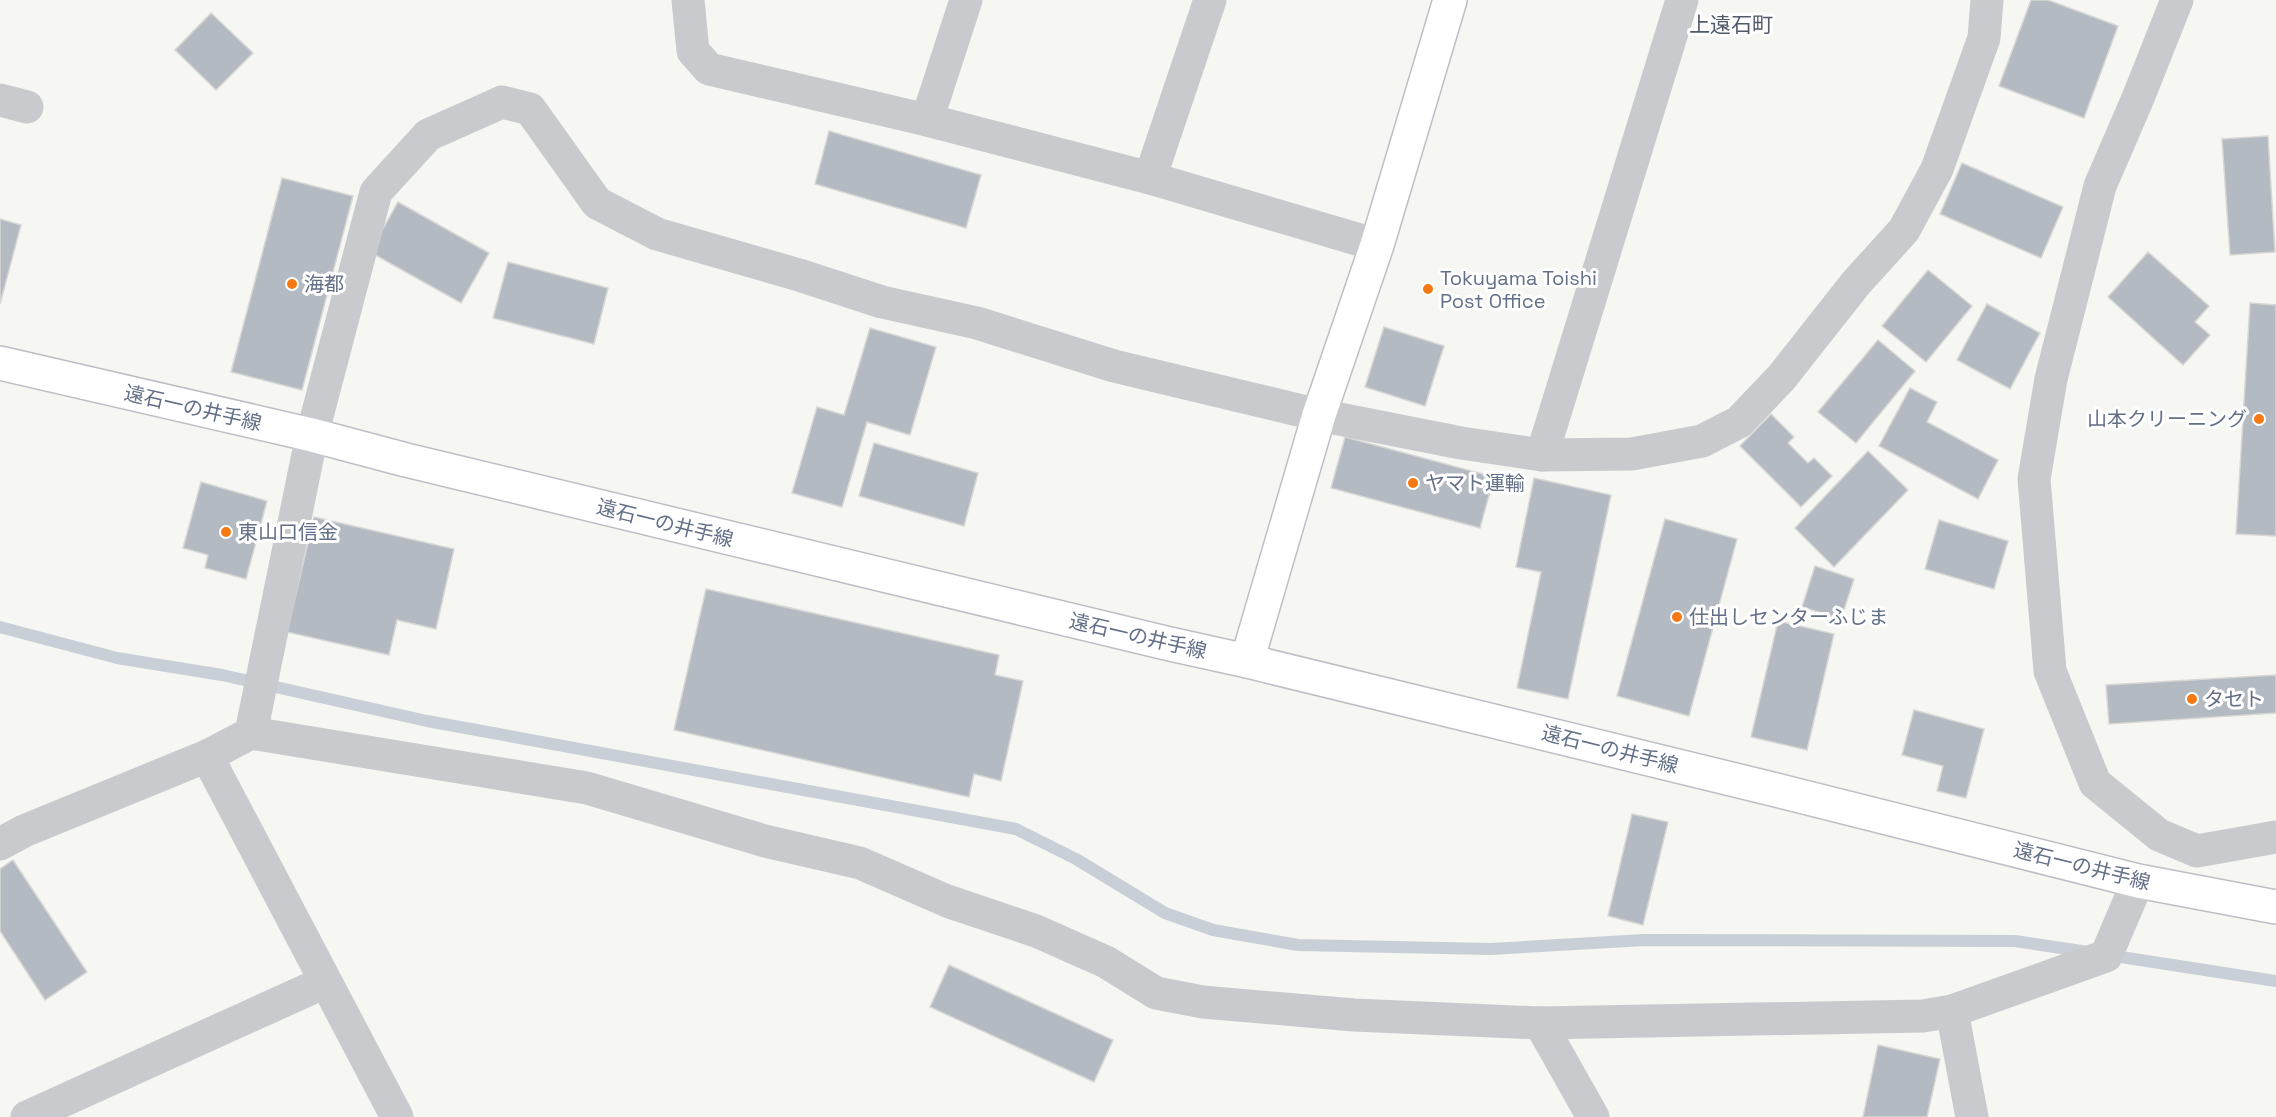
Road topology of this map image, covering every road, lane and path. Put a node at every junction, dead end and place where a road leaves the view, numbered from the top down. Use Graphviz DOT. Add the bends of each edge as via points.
graph roads {
  1 [pos="687,0"];
  2 [pos="966,0"];
  3 [pos="1210,0"];
  4 [pos="1450,0"];
  5 [pos="1682,0"];
  6 [pos="1987,0"];
  7 [pos="2177,0"];
  8 [pos="927,120"];
  9 [pos="1150,178"];
  10 [pos="1377,245"];
  11 [pos="0,363"];
  12 [pos="1319,415"];
  13 [pos="312,435"];
  14 [pos="1542,455"];
  15 [pos="1247,661"];
  16 [pos="251,733"];
  17 [pos="207,756"];
  18 [pos="2276,837"];
  19 [pos="0,844"];
  20 [pos="2138,881"];
  21 [pos="2276,907"];
  22 [pos="325,982"];
  23 [pos="1952,1011"];
  24 [pos="1540,1023"];
  25 [pos="27,1117"];
  26 [pos="397,1117"];
  27 [pos="1593,1117"];
  28 [pos="1972,1117"];
  1 -- 8 [label="street" via="693,51 709,69"];
  2 -- 8 [label="street"];
  3 -- 9 [label="street"];
  4 -- 10 [label="street"];
  5 -- 14 [label="street"];
  6 -- 14 [label="street" via="1984,38 1937,169 1904,231 1738,422 1702,441 1632,454"];
  7 -- 18 [label="street" via="2100,186 2051,379 2034,479 2050,671 2095,783 2159,835 2198,851"];
  8 -- 9 [label="street"];
  9 -- 10 [label="street"];
  10 -- 12 [label="street"];
  11 -- 13 [label="street, 遠石一の井手線"];
  12 -- 13 [label="street" via="1114,366 977,323 882,302 657,234 597,203 530,109 502,102 428,135 376,192"];
  12 -- 14 [label="street"];
  12 -- 15 [label="street"];
  13 -- 15 [label="street, 遠石一の井手線"];
  13 -- 16 [label="street"];
  15 -- 20 [label="street, 遠石一の井手線"];
  16 -- 17 [label="street"];
  16 -- 24 [label="street" via="587,788 765,841 860,863 947,901 1036,931 1106,962 1156,993 1203,1002 1354,1016"];
  17 -- 19 [label="street"];
  17 -- 22 [label="street"];
  20 -- 21 [label="street, 遠石一の井手線"];
  20 -- 23 [label="street" via="2106,956"];
  22 -- 25 [label="street"];
  22 -- 26 [label="street"];
  23 -- 24 [label="street" via="1876,1018"];
  23 -- 28 [label="street"];
  24 -- 27 [label="street"];
}
